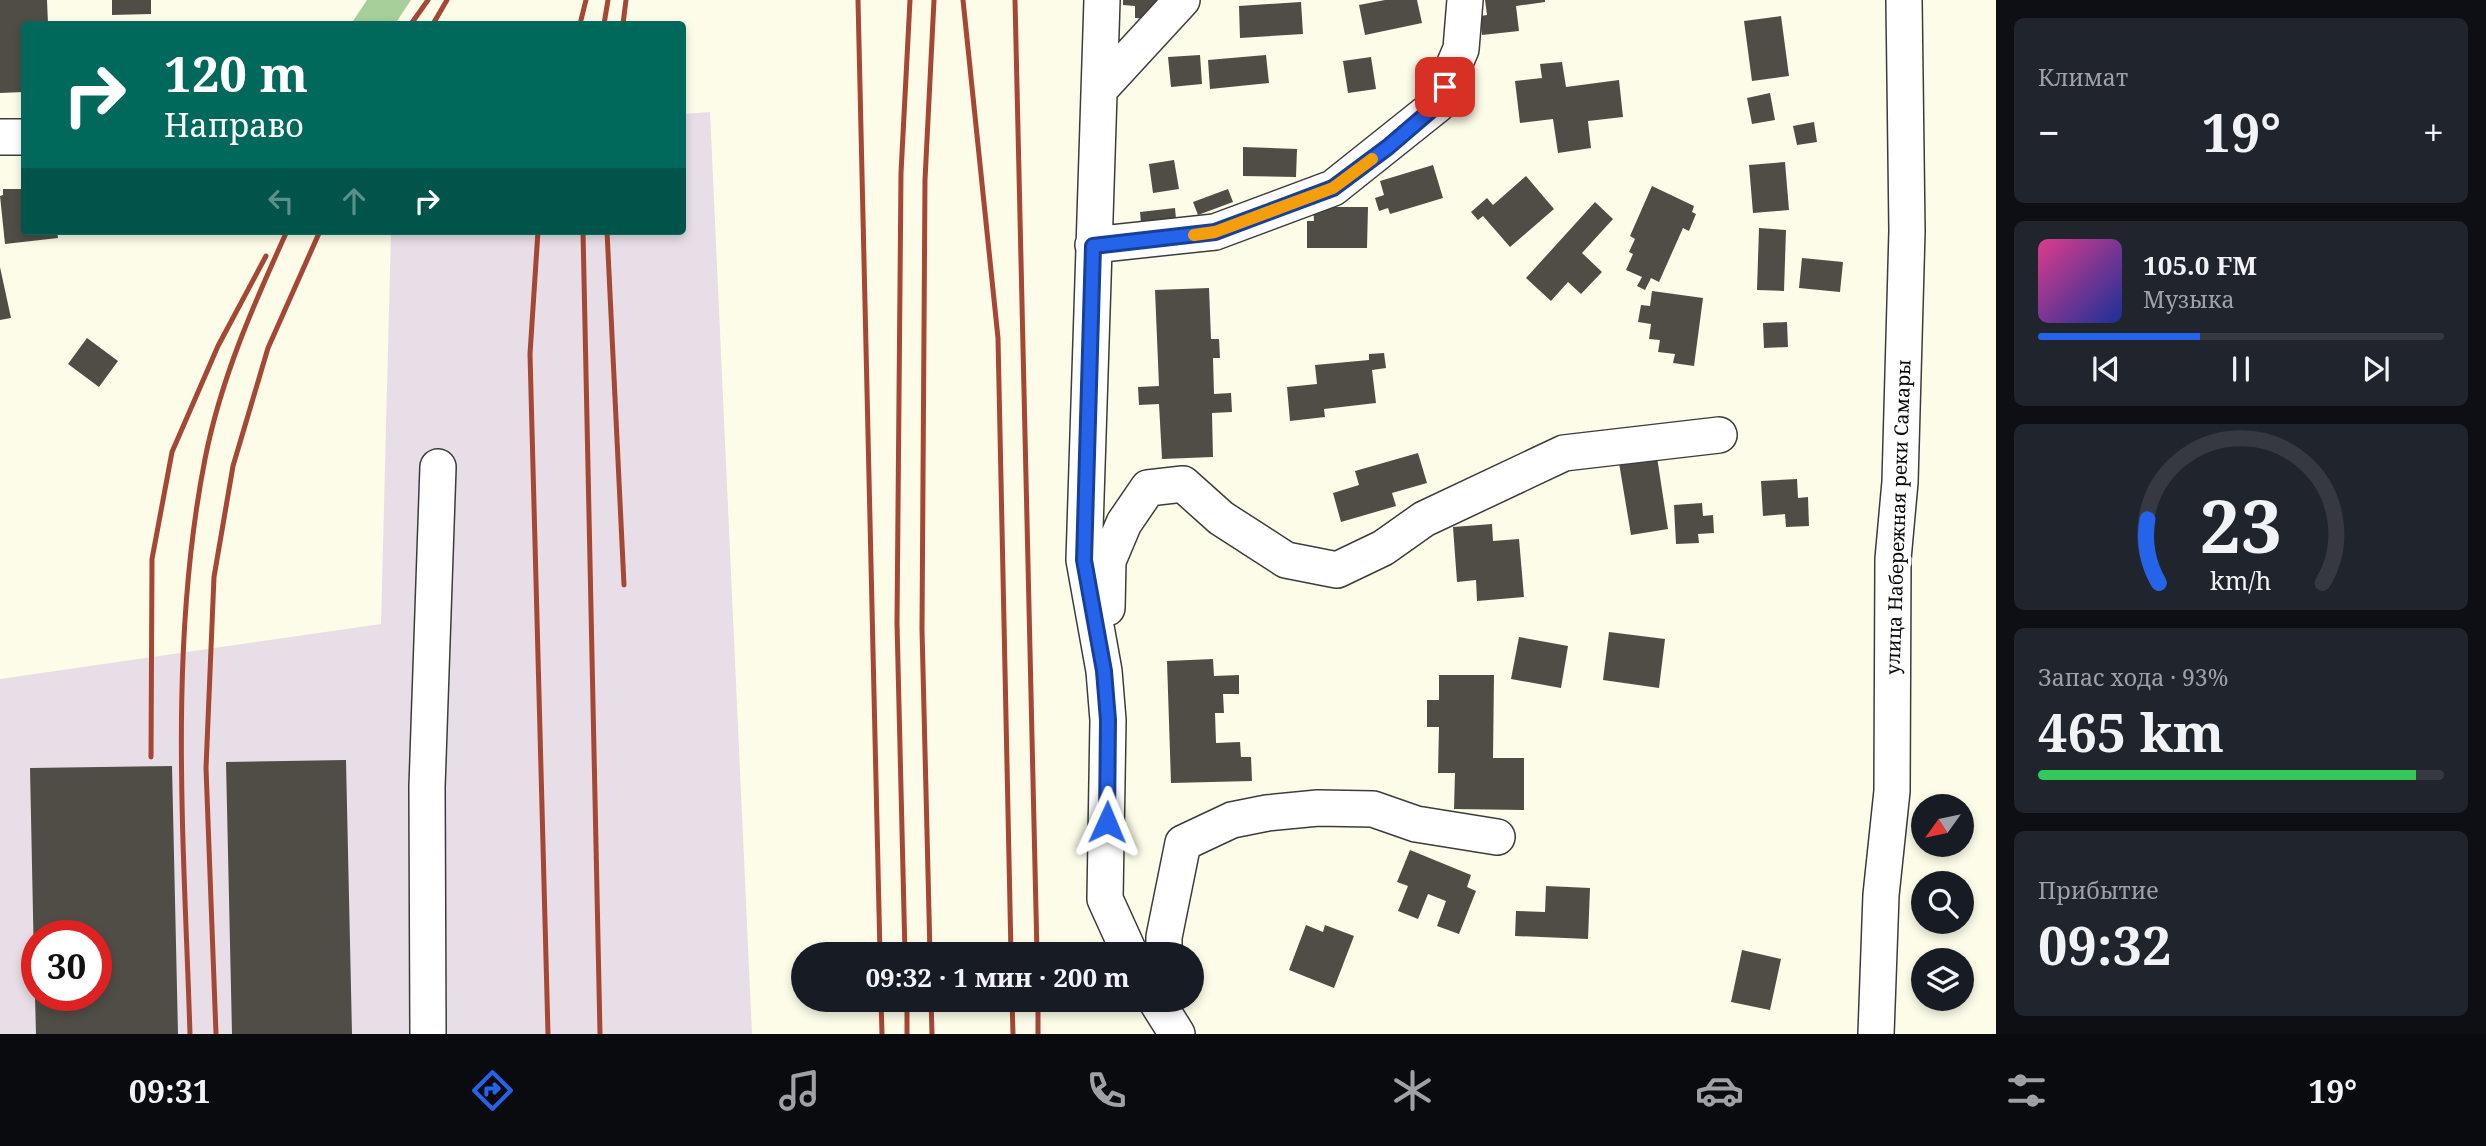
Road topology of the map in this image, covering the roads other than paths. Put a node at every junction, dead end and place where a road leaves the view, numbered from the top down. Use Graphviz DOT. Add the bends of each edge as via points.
graph roads {
  1 [pos="1102,0"];
  2 [pos="1182,0"];
  3 [pos="1465,0"];
  4 [pos="1904,0"];
  5 [pos="1100,89"];
  6 [pos="21,136"];
  7 [pos="0,137"];
  8 [pos="1093,246"];
  9 [pos="1719,435"];
  10 [pos="438,467"];
  11 [pos="1104,671"];
  12 [pos="1497,837"];
  13 [pos="1125,942"];
  14 [pos="1164,942"];
  15 [pos="428,1034"];
  16 [pos="1875,1034"];
  1 -- 5 [label="street"];
  2 -- 5 [label="street"];
  3 -- 8 [label="street" via="1461,49 1437,105 1333,188 1215,232"];
  4 -- 16 [label="street, улица Набережная реки Самары" via="1908,231 1893,559 1892,791 1881,895"];
  5 -- 8 [label="street"];
  6 -- 7 [label="street"];
  8 -- 11 [label="street" via="1084,560"];
  9 -- 11 [label="street" via="1564,453 1424,519 1383,548 1337,570 1286,559 1222,519 1183,484 1148,488 1124,523 1108,561"];
  10 -- 15 [label="street" via="427,787"];
  11 -- 13 [label="street" via="1108,720 1105,898"];
  12 -- 14 [label="street" via="1416,824 1373,809 1318,808 1232,820 1183,843"];
}
